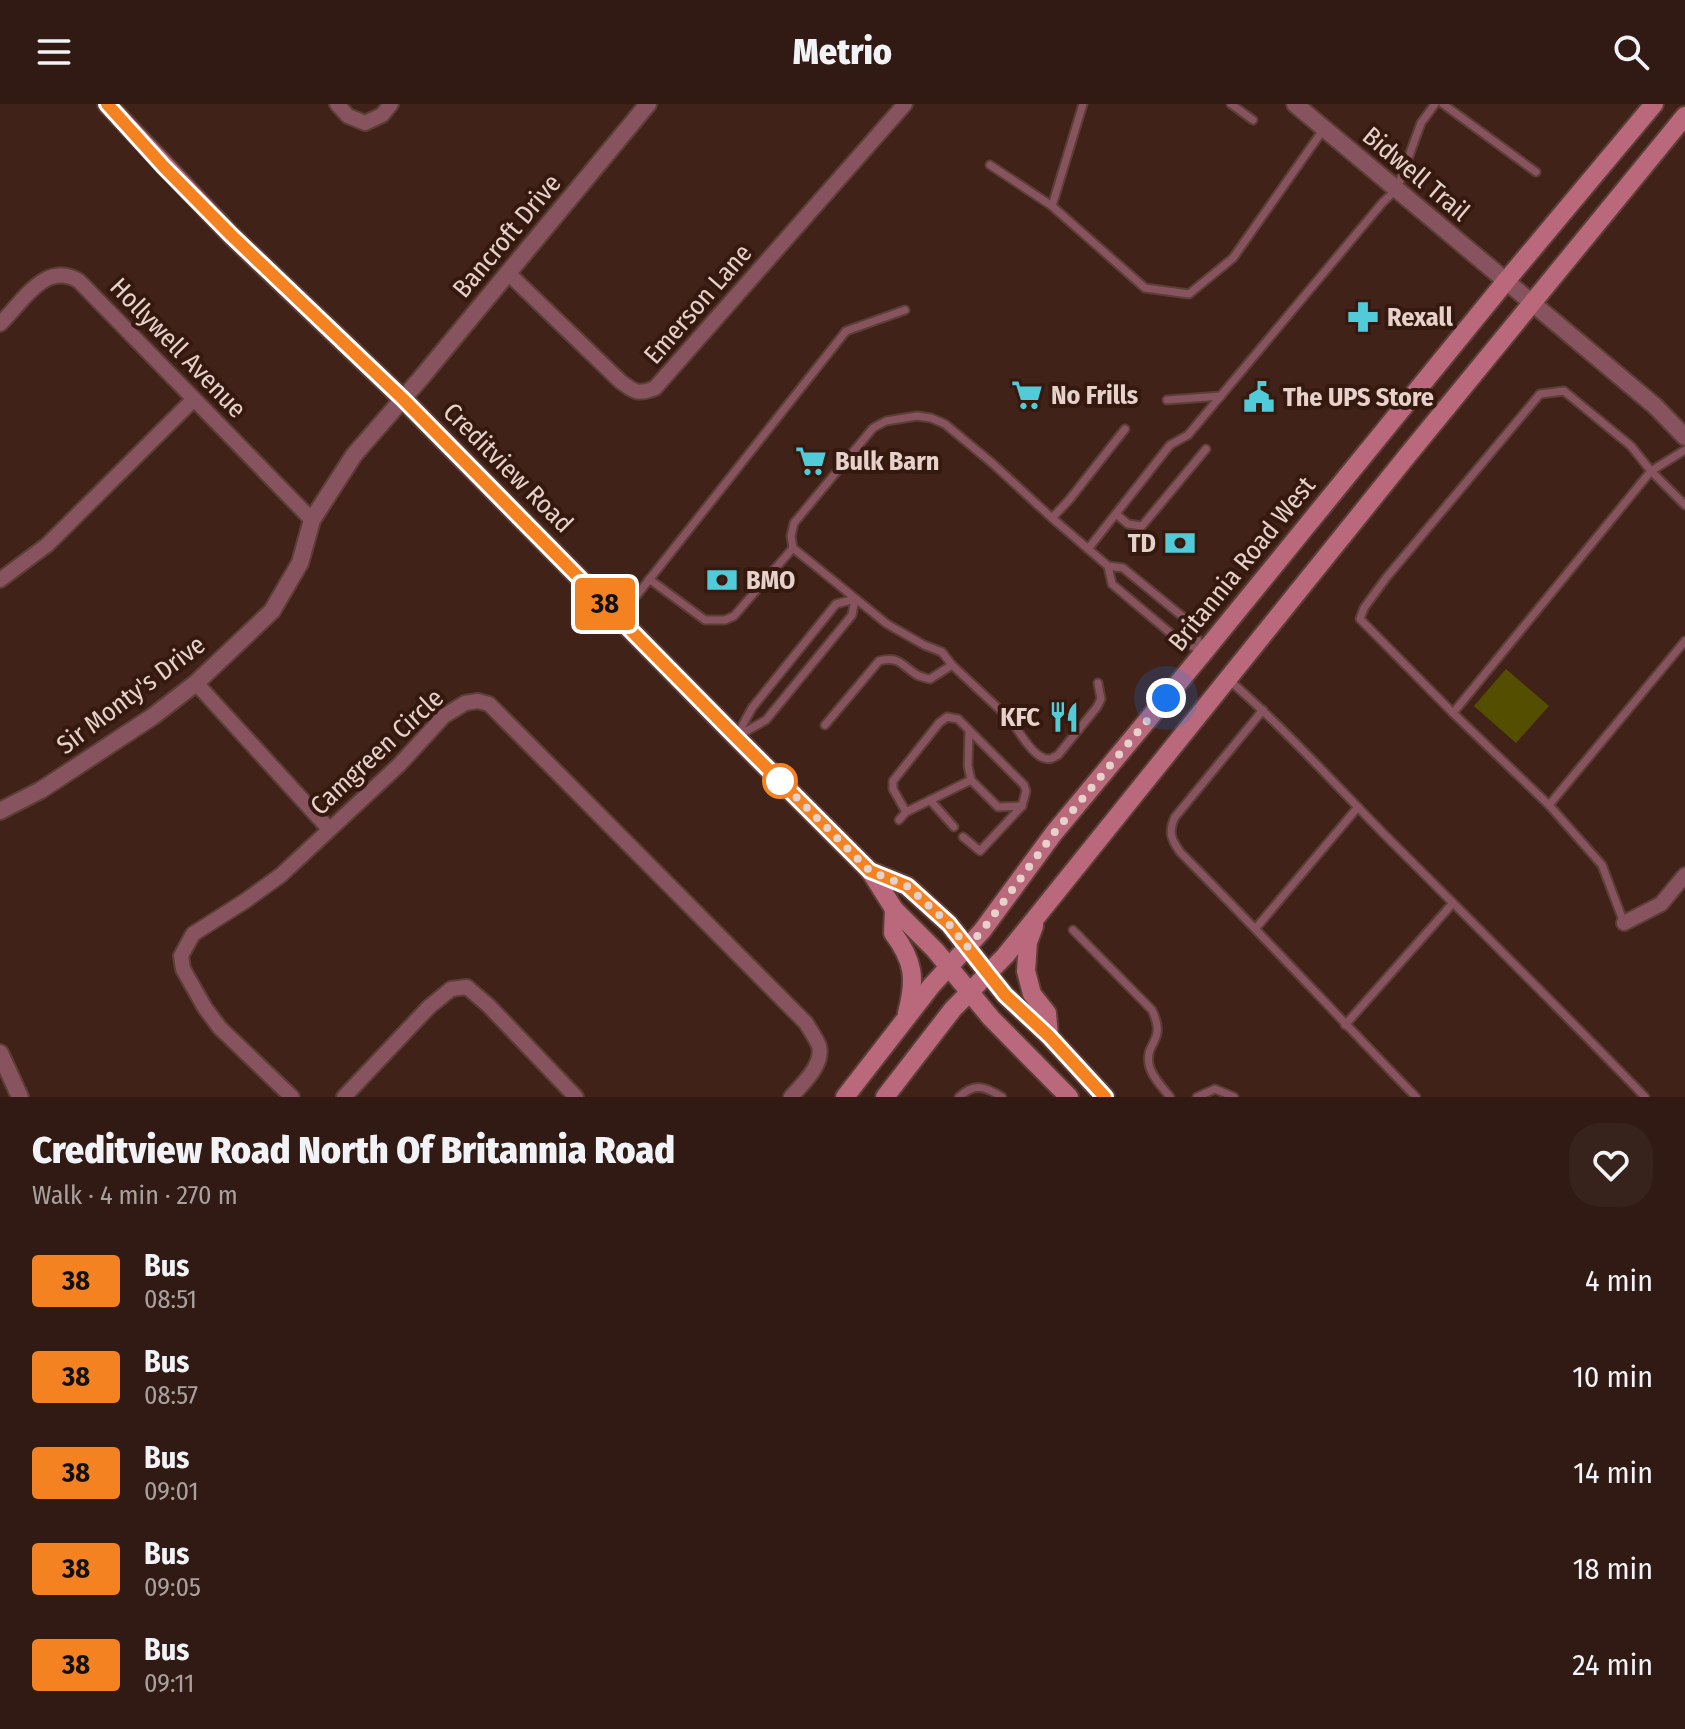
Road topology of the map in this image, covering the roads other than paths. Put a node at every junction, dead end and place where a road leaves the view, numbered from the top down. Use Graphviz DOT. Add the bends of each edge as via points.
graph roads {
  1 [pos="107,104"];
  2 [pos="337,104"];
  3 [pos="391,104"];
  4 [pos="648,104"];
  5 [pos="905,104"];
  6 [pos="1083,104"];
  7 [pos="1231,104"];
  8 [pos="1295,104"];
  9 [pos="1435,104"];
  10 [pos="1443,104"];
  11 [pos="1654,104"];
  12 [pos="1685,116"];
  13 [pos="1253,120"];
  14 [pos="1325,129"];
  15 [pos="990,165"];
  16 [pos="1536,172"];
  17 [pos="1397,189"];
  18 [pos="1052,206"];
  19 [pos="508,273"];
  20 [pos="1506,281"];
  21 [pos="1533,303"];
  22 [pos="905,310"];
  23 [pos="0,324"];
  24 [pos="1221,396"];
  25 [pos="194,399"];
  26 [pos="403,399"];
  27 [pos="1167,400"];
  28 [pos="1125,429"];
  29 [pos="1685,437"];
  30 [pos="1206,449"];
  31 [pos="1685,450"];
  32 [pos="1651,471"];
  33 [pos="1685,505"];
  34 [pos="1116,514"];
  35 [pos="1052,518"];
  36 [pos="312,520"];
  37 [pos="793,548"];
  38 [pos="1088,549"];
  39 [pos="1108,566"];
  40 [pos="649,579"];
  41 [pos="0,580"];
  42 [pos="855,599"];
  43 [pos="616,615"];
  44 [pos="1685,641"];
  45 [pos="1204,652"];
  46 [pos="952,665"];
  47 [pos="1229,680"];
  48 [pos="196,683"];
  49 [pos="1098,683"];
  50 [pos="1263,710"];
  51 [pos="1453,713"];
  52 [pos="825,725"];
  53 [pos="969,731"];
  54 [pos="736,737"];
  55 [pos="971,780"];
  56 [pos="930,800"];
  57 [pos="1549,805"];
  58 [pos="1022,806"];
  59 [pos="1358,807"];
  60 [pos="0,811"];
  61 [pos="906,812"];
  62 [pos="899,820"];
  63 [pos="954,827"];
  64 [pos="329,829"];
  65 [pos="963,837"];
  66 [pos="870,871"];
  67 [pos="1685,875"];
  68 [pos="1453,903"];
  69 [pos="894,909"];
  70 [pos="1037,916"];
  71 [pos="1624,923"];
  72 [pos="1256,928"];
  73 [pos="1073,930"];
  74 [pos="967,947"];
  75 [pos="949,967"];
  76 [pos="988,974"];
  77 [pos="969,992"];
  78 [pos="905,1019"];
  79 [pos="1345,1025"];
  80 [pos="1049,1036"];
  81 [pos="0,1053"];
  82 [pos="20,1097"];
  83 [pos="292,1097"];
  84 [pos="344,1097"];
  85 [pos="576,1097"];
  86 [pos="791,1097"];
  87 [pos="845,1097"];
  88 [pos="885,1097"];
  89 [pos="959,1097"];
  90 [pos="1002,1097"];
  91 [pos="1069,1097"];
  92 [pos="1105,1097"];
  93 [pos="1170,1097"];
  94 [pos="1197,1097"];
  95 [pos="1234,1097"];
  96 [pos="1416,1097"];
  97 [pos="1645,1097"];
  1 -- 26 [label="main road, Creditview Road" via="231,235"];
  2 -- 3 [label="street" via="365,123"];
  4 -- 19 [label="street, Bancroft Drive"];
  5 -- 19 [label="street, Emerson Lane" via="655,388 646,392 634,392"];
  6 -- 18 [label="lane"];
  7 -- 13 [label="lane"];
  8 -- 14 [label="street, Bidwell Trail"];
  9 -- 17 [label="lane" via="1421,123"];
  10 -- 16 [label="lane"];
  11 -- 20 [label="main road, Britannia Road West"];
  12 -- 21 [label="main road"];
  14 -- 17 [label="street, Bidwell Trail"];
  14 -- 18 [label="lane" via="1233,258 1189,294 1145,288"];
  15 -- 18 [label="lane"];
  17 -- 20 [label="street, Bidwell Trail"];
  17 -- 24 [label="lane"];
  19 -- 26 [label="street, Bancroft Drive"];
  20 -- 21 [label="street, Bidwell Trail"];
  20 -- 45 [label="main road, Britannia Road West"];
  21 -- 29 [label="street, Bidwell Trail"];
  21 -- 47 [label="main road"];
  22 -- 40 [label="lane" via="846,331"];
  23 -- 25 [label="street, Hollywell Avenue" via="41,281 72,276"];
  24 -- 27 [label="lane"];
  24 -- 34 [label="lane" via="1188,435 1170,445"];
  25 -- 36 [label="street, Hollywell Avenue"];
  25 -- 41 [label="street" via="47,545"];
  26 -- 36 [label="street, Sir Monty's Drive" via="354,455"];
  26 -- 43 [label="main road, Creditview Road"];
  28 -- 35 [label="lane"];
  30 -- 34 [label="lane" via="1142,526 1128,524"];
  31 -- 32 [label="lane"];
  32 -- 33 [label="lane"];
  32 -- 51 [label="lane"];
  32 -- 51 [label="lane" via="1631,446 1564,391 1540,394 1386,578 1360,619"];
  34 -- 38 [label="lane"];
  35 -- 37 [label="lane" via="945,424 903,417 867,434 794,523"];
  35 -- 38 [label="lane"];
  36 -- 48 [label="street, Sir Monty's Drive" via="300,563 272,611"];
  37 -- 40 [label="lane" via="725,620 705,620"];
  37 -- 42 [label="lane"];
  38 -- 39 [label="lane"];
  39 -- 45 [label="lane" via="1112,584 1175,637"];
  39 -- 45 [label="lane" via="1123,568 1188,621"];
  40 -- 43 [label="lane"];
  42 -- 46 [label="lane" via="887,624 942,652"];
  42 -- 54 [label="lane" via="836,604 752,708"];
  42 -- 54 [label="lane" via="852,615 766,720"];
  43 -- 54 [label="main road, Creditview Road"];
  44 -- 57 [label="lane"];
  45 -- 74 [label="main road, Britannia Road West"];
  46 -- 49 [label="lane" via="1045,758 1058,755 1097,707"];
  46 -- 52 [label="lane" via="930,679 898,660 879,661"];
  47 -- 50 [label="lane"];
  47 -- 70 [label="main road"];
  48 -- 60 [label="street, Sir Monty's Drive" via="41,790"];
  48 -- 64 [label="street"];
  50 -- 59 [label="lane"];
  50 -- 72 [label="lane" via="1170,828 1180,852"];
  51 -- 57 [label="lane"];
  53 -- 55 [label="lane"];
  53 -- 58 [label="lane" via="1024,785"];
  53 -- 61 [label="lane" via="958,719 947,717 893,781"];
  54 -- 66 [label="main road, Creditview Road"];
  55 -- 56 [label="lane"];
  55 -- 58 [label="lane" via="998,807"];
  56 -- 61 [label="lane"];
  56 -- 63 [label="lane"];
  57 -- 71 [label="lane" via="1602,865"];
  58 -- 65 [label="lane" via="980,851"];
  59 -- 68 [label="lane"];
  59 -- 72 [label="lane"];
  61 -- 62 [label="lane"];
  64 -- 83 [label="street, Camgreen Circle" via="281,875 193,934 181,956 183,969 220,1028"];
  64 -- 86 [label="street, Camgreen Circle" via="444,716 465,703 489,704 806,1023 818,1044 819,1059"];
  66 -- 69 [label="main road, Creditview Road"];
  66 -- 74 [label="main road, Creditview Road" via="907,886"];
  67 -- 71 [label="street" via="1661,904"];
  68 -- 79 [label="lane"];
  68 -- 97 [label="lane"];
  69 -- 75 [label="main road, Creditview Road"];
  69 -- 78 [label="main road" via="893,933 906,950 913,973"];
  70 -- 76 [label="main road"];
  70 -- 80 [label="main road" via="1026,971 1032,994 1047,1013"];
  72 -- 79 [label="lane"];
  73 -- 93 [label="lane" via="1152,1010 1159,1024 1149,1066"];
  74 -- 75 [label="main road, Britannia Road West"];
  74 -- 76 [label="main road, Creditview Road"];
  75 -- 77 [label="main road, Creditview Road"];
  75 -- 78 [label="main road, Britannia Road West"];
  76 -- 77 [label="main road"];
  76 -- 80 [label="main road, Creditview Road"];
  77 -- 88 [label="main road"];
  77 -- 91 [label="main road, Creditview Road"];
  78 -- 87 [label="main road, Britannia Road West"];
  79 -- 96 [label="lane"];
  80 -- 92 [label="main road, Creditview Road"];
  81 -- 82 [label="street"];
  84 -- 85 [label="street" via="429,1007 451,989 467,987"];
  89 -- 90 [label="lane" via="979,1087"];
  94 -- 95 [label="lane" via="1215,1089"];
}
